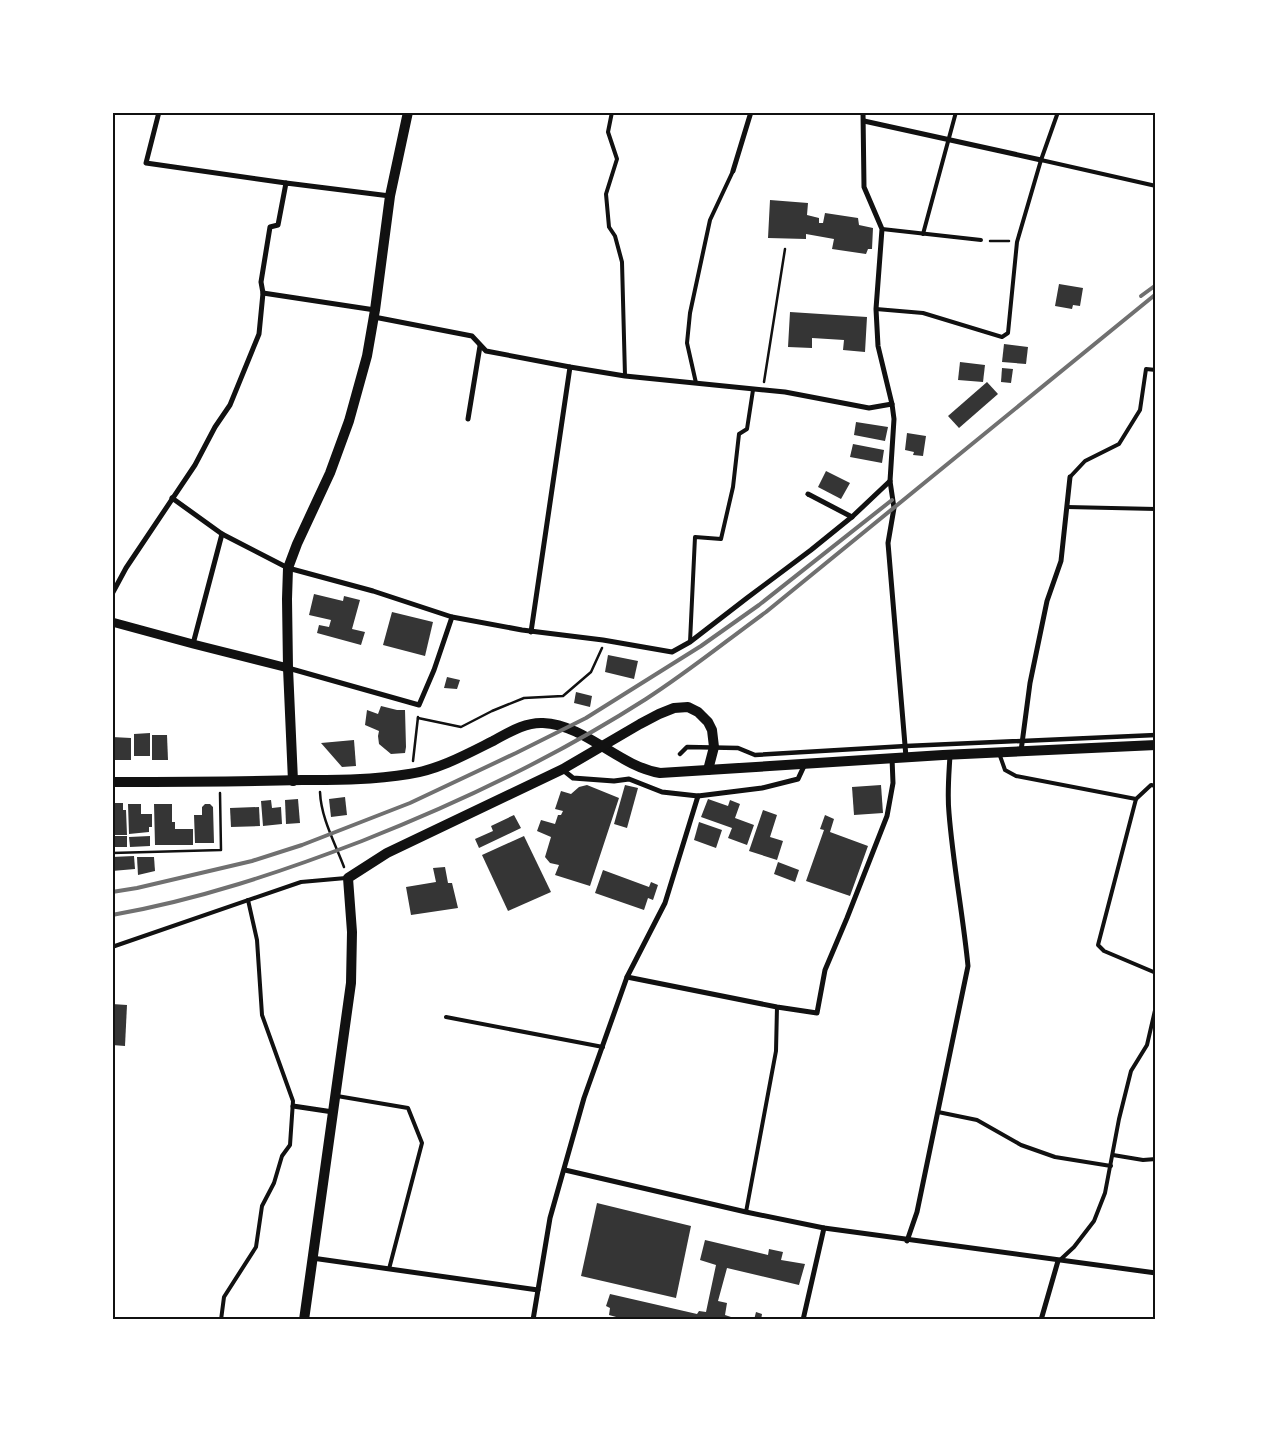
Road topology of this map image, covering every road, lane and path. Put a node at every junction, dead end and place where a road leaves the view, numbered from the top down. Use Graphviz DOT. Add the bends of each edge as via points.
graph roads {
  1 [pos="159,112"];
  2 [pos="408,112"];
  3 [pos="612,112"];
  4 [pos="751,112"];
  5 [pos="863,112"];
  6 [pos="956,112"];
  7 [pos="1058,112"];
  8 [pos="864,121"];
  9 [pos="949,140"];
  10 [pos="1041,160"];
  11 [pos="733,171"];
  12 [pos="286,183"];
  13 [pos="1156,186"];
  14 [pos="390,196"];
  15 [pos="882,229"];
  16 [pos="923,234"];
  17 [pos="980,240"];
  18 [pos="1017,242"];
  19 [pos="785,249"];
  20 [pos="263,293"];
  21 [pos="876,309"];
  22 [pos="375,313"];
  23 [pos="480,346"];
  24 [pos="570,367"];
  25 [pos="1156,370"];
  26 [pos="625,376"];
  27 [pos="696,383"];
  28 [pos="753,390"];
  29 [pos="763,391"];
  30 [pos="892,404"];
  31 [pos="468,420"];
  32 [pos="1070,477"];
  33 [pos="890,481"];
  34 [pos="808,494"];
  35 [pos="172,498"];
  36 [pos="1067,507"];
  37 [pos="1156,509"];
  38 [pos="852,517"];
  39 [pos="222,534"];
  40 [pos="288,568"];
  41 [pos="112,594"];
  42 [pos="452,617"];
  43 [pos="112,622"];
  44 [pos="531,632"];
  45 [pos="603,640"];
  46 [pos="690,642"];
  47 [pos="193,644"];
  48 [pos="288,668"];
  49 [pos="419,705"];
  50 [pos="418,718"];
  51 [pos="1156,735"];
  52 [pos="1156,745"];
  53 [pos="906,746"];
  54 [pos="1022,746"];
  55 [pos="714,747"];
  56 [pos="999,753"];
  57 [pos="680,754"];
  58 [pos="950,755"];
  59 [pos="906,757"];
  60 [pos="892,758"];
  61 [pos="805,764"];
  62 [pos="563,769"];
  63 [pos="708,770"];
  64 [pos="410,774"];
  65 [pos="293,781"];
  66 [pos="112,782"];
  67 [pos="220,782"];
  68 [pos="1156,786"];
  69 [pos="320,796"];
  70 [pos="698,796"];
  71 [pos="1136,799"];
  72 [pos="112,854"];
  73 [pos="348,878"];
  74 [pos="248,900"];
  75 [pos="112,947"];
  76 [pos="1156,973"];
  77 [pos="627,977"];
  78 [pos="1156,1006"];
  79 [pos="777,1007"];
  80 [pos="446,1017"];
  81 [pos="602,1047"];
  82 [pos="336,1095"];
  83 [pos="293,1106"];
  84 [pos="333,1112"];
  85 [pos="938,1112"];
  86 [pos="1113,1155"];
  87 [pos="1156,1159"];
  88 [pos="1111,1166"];
  89 [pos="565,1170"];
  90 [pos="746,1212"];
  91 [pos="824,1228"];
  92 [pos="907,1241"];
  93 [pos="312,1258"];
  94 [pos="1058,1261"];
  95 [pos="389,1268"];
  96 [pos="1156,1273"];
  97 [pos="538,1290"];
  98 [pos="221,1320"];
  99 [pos="304,1320"];
  100 [pos="533,1320"];
  101 [pos="803,1320"];
  102 [pos="1041,1320"];
  1 -- 12 [label="street" via="146,163"];
  2 -- 14 [label="main road"];
  3 -- 26 [label="lane" via="608,132 617,159 606,194 609,227 622,262"];
  4 -- 11 [label="street"];
  5 -- 8 [label="street"];
  6 -- 9 [label="lane"];
  7 -- 10 [label="lane"];
  8 -- 9 [label="street"];
  8 -- 15 [label="street" via="864,187"];
  9 -- 10 [label="street"];
  9 -- 16 [label="lane"];
  10 -- 13 [label="lane"];
  10 -- 18 [label="lane"];
  11 -- 27 [label="lane" via="710,220 690,313 687,343"];
  12 -- 14 [label="street"];
  12 -- 20 [label="street" via="278,224 270,227 261,282"];
  14 -- 22 [label="main road"];
  15 -- 16 [label="lane"];
  15 -- 21 [label="street"];
  16 -- 17 [label="lane"];
  17 -- 18 [label="path"];
  18 -- 21 [label="lane" via="1008,334 1002,338 923,313"];
  19 -- 29 [label="path"];
  20 -- 22 [label="street"];
  20 -- 35 [label="street" via="259,334 230,405"];
  21 -- 30 [label="street" via="878,346"];
  22 -- 23 [label="street" via="472,336"];
  22 -- 40 [label="main road" via="349,421"];
  23 -- 24 [label="street" via="486,351"];
  23 -- 31 [label="street"];
  24 -- 26 [label="street"];
  24 -- 44 [label="street"];
  25 -- 32 [label="lane" via="1146,369 1140,410 1119,444 1085,461"];
  26 -- 27 [label="street"];
  27 -- 28 [label="street"];
  28 -- 29 [label="street"];
  28 -- 46 [label="lane" via="747,429 740,434 733,487 721,539 694,537"];
  29 -- 30 [label="street" via="785,392 868,408"];
  30 -- 33 [label="street"];
  32 -- 36 [label="street"];
  33 -- 38 [label="street"];
  33 -- 53 [label="street" via="894,508 888,543"];
  34 -- 38 [label="street"];
  35 -- 39 [label="street"];
  35 -- 41 [label="street"];
  36 -- 37 [label="lane"];
  36 -- 54 [label="street" via="1061,561 1047,601 1030,683"];
  38 -- 46 [label="street"];
  39 -- 40 [label="street"];
  39 -- 47 [label="street"];
  40 -- 42 [label="street"];
  40 -- 48 [label="main road"];
  42 -- 44 [label="street"];
  42 -- 49 [label="street"];
  43 -- 47 [label="street"];
  44 -- 45 [label="street"];
  45 -- 46 [label="street" via="672,652"];
  45 -- 50 [label="path" via="602,651 591,672 563,696 524,698 461,727"];
  47 -- 48 [label="street"];
  48 -- 49 [label="street"];
  48 -- 65 [label="main road"];
  49 -- 50 [label="path"];
  50 -- 64 [label="path"];
  51 -- 54 [label="street"];
  52 -- 54 [label="main road"];
  53 -- 54 [label="street"];
  53 -- 55 [label="street" via="755,755 738,748"];
  53 -- 59 [label="street"];
  54 -- 56 [label="main road"];
  55 -- 57 [label="street" via="687,747"];
  55 -- 62 [label="main road" via="712,730 704,717 682,707 659,714"];
  55 -- 63 [label="main road"];
  56 -- 58 [label="main road"];
  56 -- 71 [label="lane" via="1005,770 1016,776"];
  58 -- 59 [label="main road"];
  58 -- 85 [label="street" via="948,811 968,966"];
  59 -- 60 [label="main road"];
  60 -- 61 [label="main road"];
  60 -- 79 [label="street" via="893,783 887,816 825,970 817,1013"];
  61 -- 63 [label="main road"];
  61 -- 70 [label="street" via="798,779 762,788"];
  62 -- 70 [label="street" via="573,778 614,782 629,779 662,792"];
  62 -- 73 [label="main road" via="387,853"];
  63 -- 64 [label="main road" via="647,771 584,736 554,724 540,723 524,726 440,765"];
  64 -- 65 [label="main road"];
  65 -- 67 [label="main road"];
  66 -- 67 [label="main road"];
  67 -- 72 [label="path" via="221,850"];
  68 -- 71 [label="lane" via="1151,785"];
  69 -- 73 [label="path" via="330,834"];
  70 -- 77 [label="street" via="665,903"];
  71 -- 76 [label="lane" via="1098,945 1104,951"];
  73 -- 74 [label="lane" via="300,882"];
  73 -- 82 [label="main road" via="352,932 350,983"];
  74 -- 75 [label="lane"];
  74 -- 83 [label="lane" via="257,940 262,1015"];
  77 -- 79 [label="street"];
  77 -- 81 [label="street"];
  78 -- 86 [label="lane" via="1147,1045 1131,1071"];
  79 -- 90 [label="lane" via="776,1051"];
  80 -- 81 [label="lane"];
  81 -- 89 [label="street" via="584,1098"];
  82 -- 84 [label="main road"];
  82 -- 95 [label="lane" via="408,1108 422,1143"];
  83 -- 84 [label="street"];
  83 -- 98 [label="lane" via="290,1145 282,1156 274,1183 262,1206 256,1247 224,1297"];
  84 -- 93 [label="main road"];
  85 -- 88 [label="lane" via="977,1120 1021,1145 1055,1157"];
  85 -- 92 [label="street" via="917,1212"];
  86 -- 87 [label="lane"];
  86 -- 88 [label="lane"];
  88 -- 94 [label="lane" via="1105,1194 1094,1221 1074,1247"];
  89 -- 90 [label="street"];
  89 -- 97 [label="street" via="550,1218"];
  90 -- 91 [label="street"];
  91 -- 92 [label="street"];
  91 -- 101 [label="street"];
  92 -- 94 [label="street"];
  93 -- 95 [label="street"];
  93 -- 99 [label="main road"];
  94 -- 96 [label="street"];
  94 -- 102 [label="street"];
  95 -- 97 [label="street"];
  97 -- 100 [label="street"];
}
